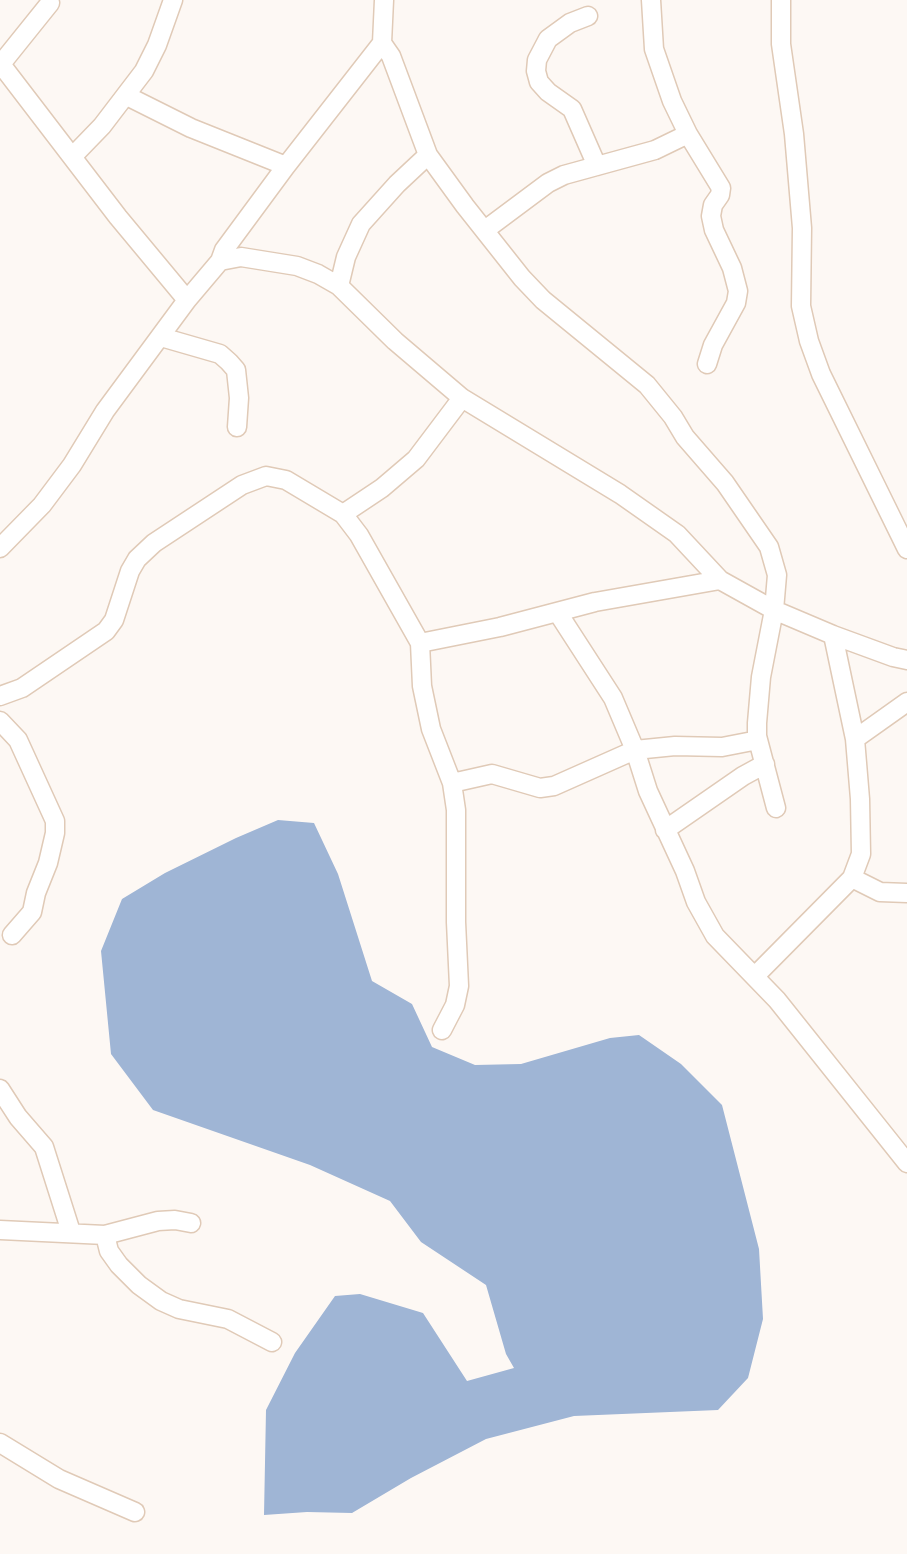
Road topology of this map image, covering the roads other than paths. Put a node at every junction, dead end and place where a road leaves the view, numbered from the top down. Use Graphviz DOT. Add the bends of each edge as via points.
graph roads {
  1 [pos="173,0"];
  2 [pos="384,0"];
  3 [pos="651,0"];
  4 [pos="781,0"];
  5 [pos="50,3"];
  6 [pos="588,16"];
  7 [pos="382,43"];
  8 [pos="0,64"];
  9 [pos="127,96"];
  10 [pos="688,134"];
  11 [pos="428,155"];
  12 [pos="72,157"];
  13 [pos="286,166"];
  14 [pos="597,166"];
  15 [pos="485,230"];
  16 [pos="220,261"];
  17 [pos="339,286"];
  18 [pos="187,300"];
  19 [pos="161,337"];
  20 [pos="707,364"];
  21 [pos="462,398"];
  22 [pos="237,427"];
  23 [pos="343,514"];
  24 [pos="1,543"];
  25 [pos="907,549"];
  26 [pos="720,580"];
  27 [pos="774,610"];
  28 [pos="558,612"];
  29 [pos="833,635"];
  30 [pos="420,643"];
  31 [pos="907,660"];
  32 [pos="0,696"];
  33 [pos="907,702"];
  34 [pos="0,721"];
  35 [pos="855,739"];
  36 [pos="758,740"];
  37 [pos="635,750"];
  38 [pos="765,764"];
  39 [pos="452,783"];
  40 [pos="776,808"];
  41 [pos="665,830"];
  42 [pos="852,878"];
  43 [pos="907,893"];
  44 [pos="12,935"];
  45 [pos="755,976"];
  46 [pos="442,1030"];
  47 [pos="0,1089"];
  48 [pos="907,1163"];
  49 [pos="191,1223"];
  50 [pos="0,1230"];
  51 [pos="71,1231"];
  52 [pos="105,1235"];
  53 [pos="272,1342"];
  54 [pos="0,1443"];
  55 [pos="135,1512"];
  1 -- 9 [label="street" via="151,59"];
  2 -- 7 [label="street"];
  3 -- 10 [label="street" via="654,49"];
  4 -- 25 [label="street" via="781,44 801,206 801,306 809,341"];
  5 -- 8 [label="street"];
  6 -- 14 [label="street" via="548,39 536,71 539,82 572,109"];
  7 -- 11 [label="street"];
  7 -- 13 [label="street"];
  8 -- 12 [label="street"];
  9 -- 12 [label="street"];
  9 -- 13 [label="street"];
  10 -- 14 [label="street" via="655,150"];
  10 -- 20 [label="street" via="721,188 711,216 738,291"];
  11 -- 15 [label="street"];
  11 -- 17 [label="street" via="361,224"];
  12 -- 18 [label="street"];
  13 -- 16 [label="street"];
  14 -- 15 [label="street" via="548,183"];
  15 -- 27 [label="street" via="543,300 647,384 685,438 725,483 769,547 777,575"];
  16 -- 17 [label="street" via="241,257 297,266"];
  16 -- 18 [label="street"];
  17 -- 21 [label="street"];
  18 -- 19 [label="street"];
  19 -- 22 [label="street" via="220,354 236,370"];
  19 -- 24 [label="street" via="42,505"];
  21 -- 23 [label="street" via="416,459"];
  21 -- 26 [label="street" via="677,534"];
  23 -- 30 [label="street"];
  23 -- 32 [label="street" via="286,480 266,476 242,485 137,559 106,631 22,688"];
  26 -- 27 [label="street"];
  26 -- 28 [label="street"];
  27 -- 29 [label="street"];
  27 -- 36 [label="street" via="760,686"];
  28 -- 30 [label="street"];
  28 -- 37 [label="street" via="613,698"];
  29 -- 31 [label="street"];
  29 -- 35 [label="street"];
  30 -- 39 [label="street" via="431,729"];
  33 -- 35 [label="street"];
  34 -- 44 [label="street" via="18,740 55,821 48,863 32,912"];
  35 -- 42 [label="street" via="861,855"];
  36 -- 37 [label="street" via="722,747"];
  36 -- 38 [label="street"];
  37 -- 39 [label="street" via="554,786 540,788 492,774"];
  37 -- 41 [label="street"];
  38 -- 40 [label="street"];
  38 -- 41 [label="street"];
  39 -- 46 [label="street" via="460,986"];
  41 -- 45 [label="street" via="715,936"];
  42 -- 43 [label="street" via="887,894"];
  42 -- 45 [label="street"];
  45 -- 48 [label="street"];
  47 -- 51 [label="street" via="44,1147"];
  49 -- 52 [label="street" via="158,1221"];
  50 -- 51 [label="street"];
  51 -- 52 [label="street"];
  52 -- 53 [label="street" via="119,1265 161,1301 228,1319"];
  54 -- 55 [label="street" via="59,1479"];
}
